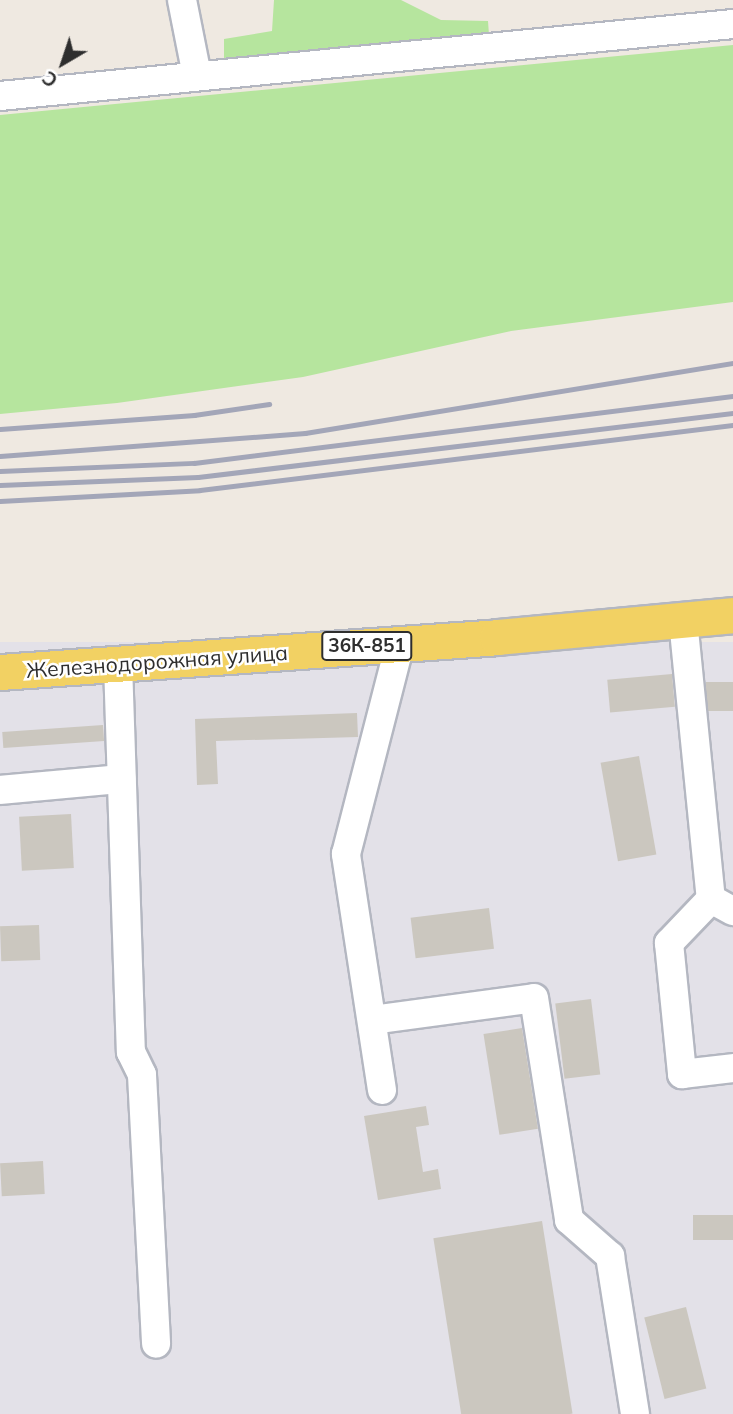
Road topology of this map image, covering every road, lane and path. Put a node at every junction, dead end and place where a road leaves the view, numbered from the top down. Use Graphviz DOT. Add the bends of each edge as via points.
graph roads {
  1 [pos="182,0"];
  2 [pos="733,24"];
  3 [pos="197,76"];
  4 [pos="0,96"];
  5 [pos="733,615"];
  6 [pos="683,620"];
  7 [pos="400,644"];
  8 [pos="118,664"];
  9 [pos="0,672"];
  10 [pos="122,779"];
  11 [pos="0,790"];
  12 [pos="722,905"];
  13 [pos="372,1020"];
  14 [pos="733,1068"];
  15 [pos="382,1090"];
  16 [pos="156,1344"];
  17 [pos="635,1414"];
  1 -- 3 [label="street"];
  2 -- 3 [label="street"];
  3 -- 4 [label="street"];
  5 -- 6 [label="main road, Железнодорожная улица / 36К-851"];
  6 -- 7 [label="main road, Железнодорожная улица / 36К-851"];
  6 -- 12 [label="street"];
  7 -- 8 [label="main road, Железнодорожная улица / 36К-851"];
  7 -- 13 [label="street" via="346,853"];
  8 -- 9 [label="main road, Железнодорожная улица / 36К-851"];
  8 -- 10 [label="street"];
  10 -- 11 [label="street"];
  10 -- 16 [label="street" via="131,1052 142,1075"];
  12 -- 14 [label="street" via="669,943 682,1074"];
  13 -- 15 [label="street"];
  13 -- 17 [label="street" via="534,998 569,1220 610,1256"];
}
